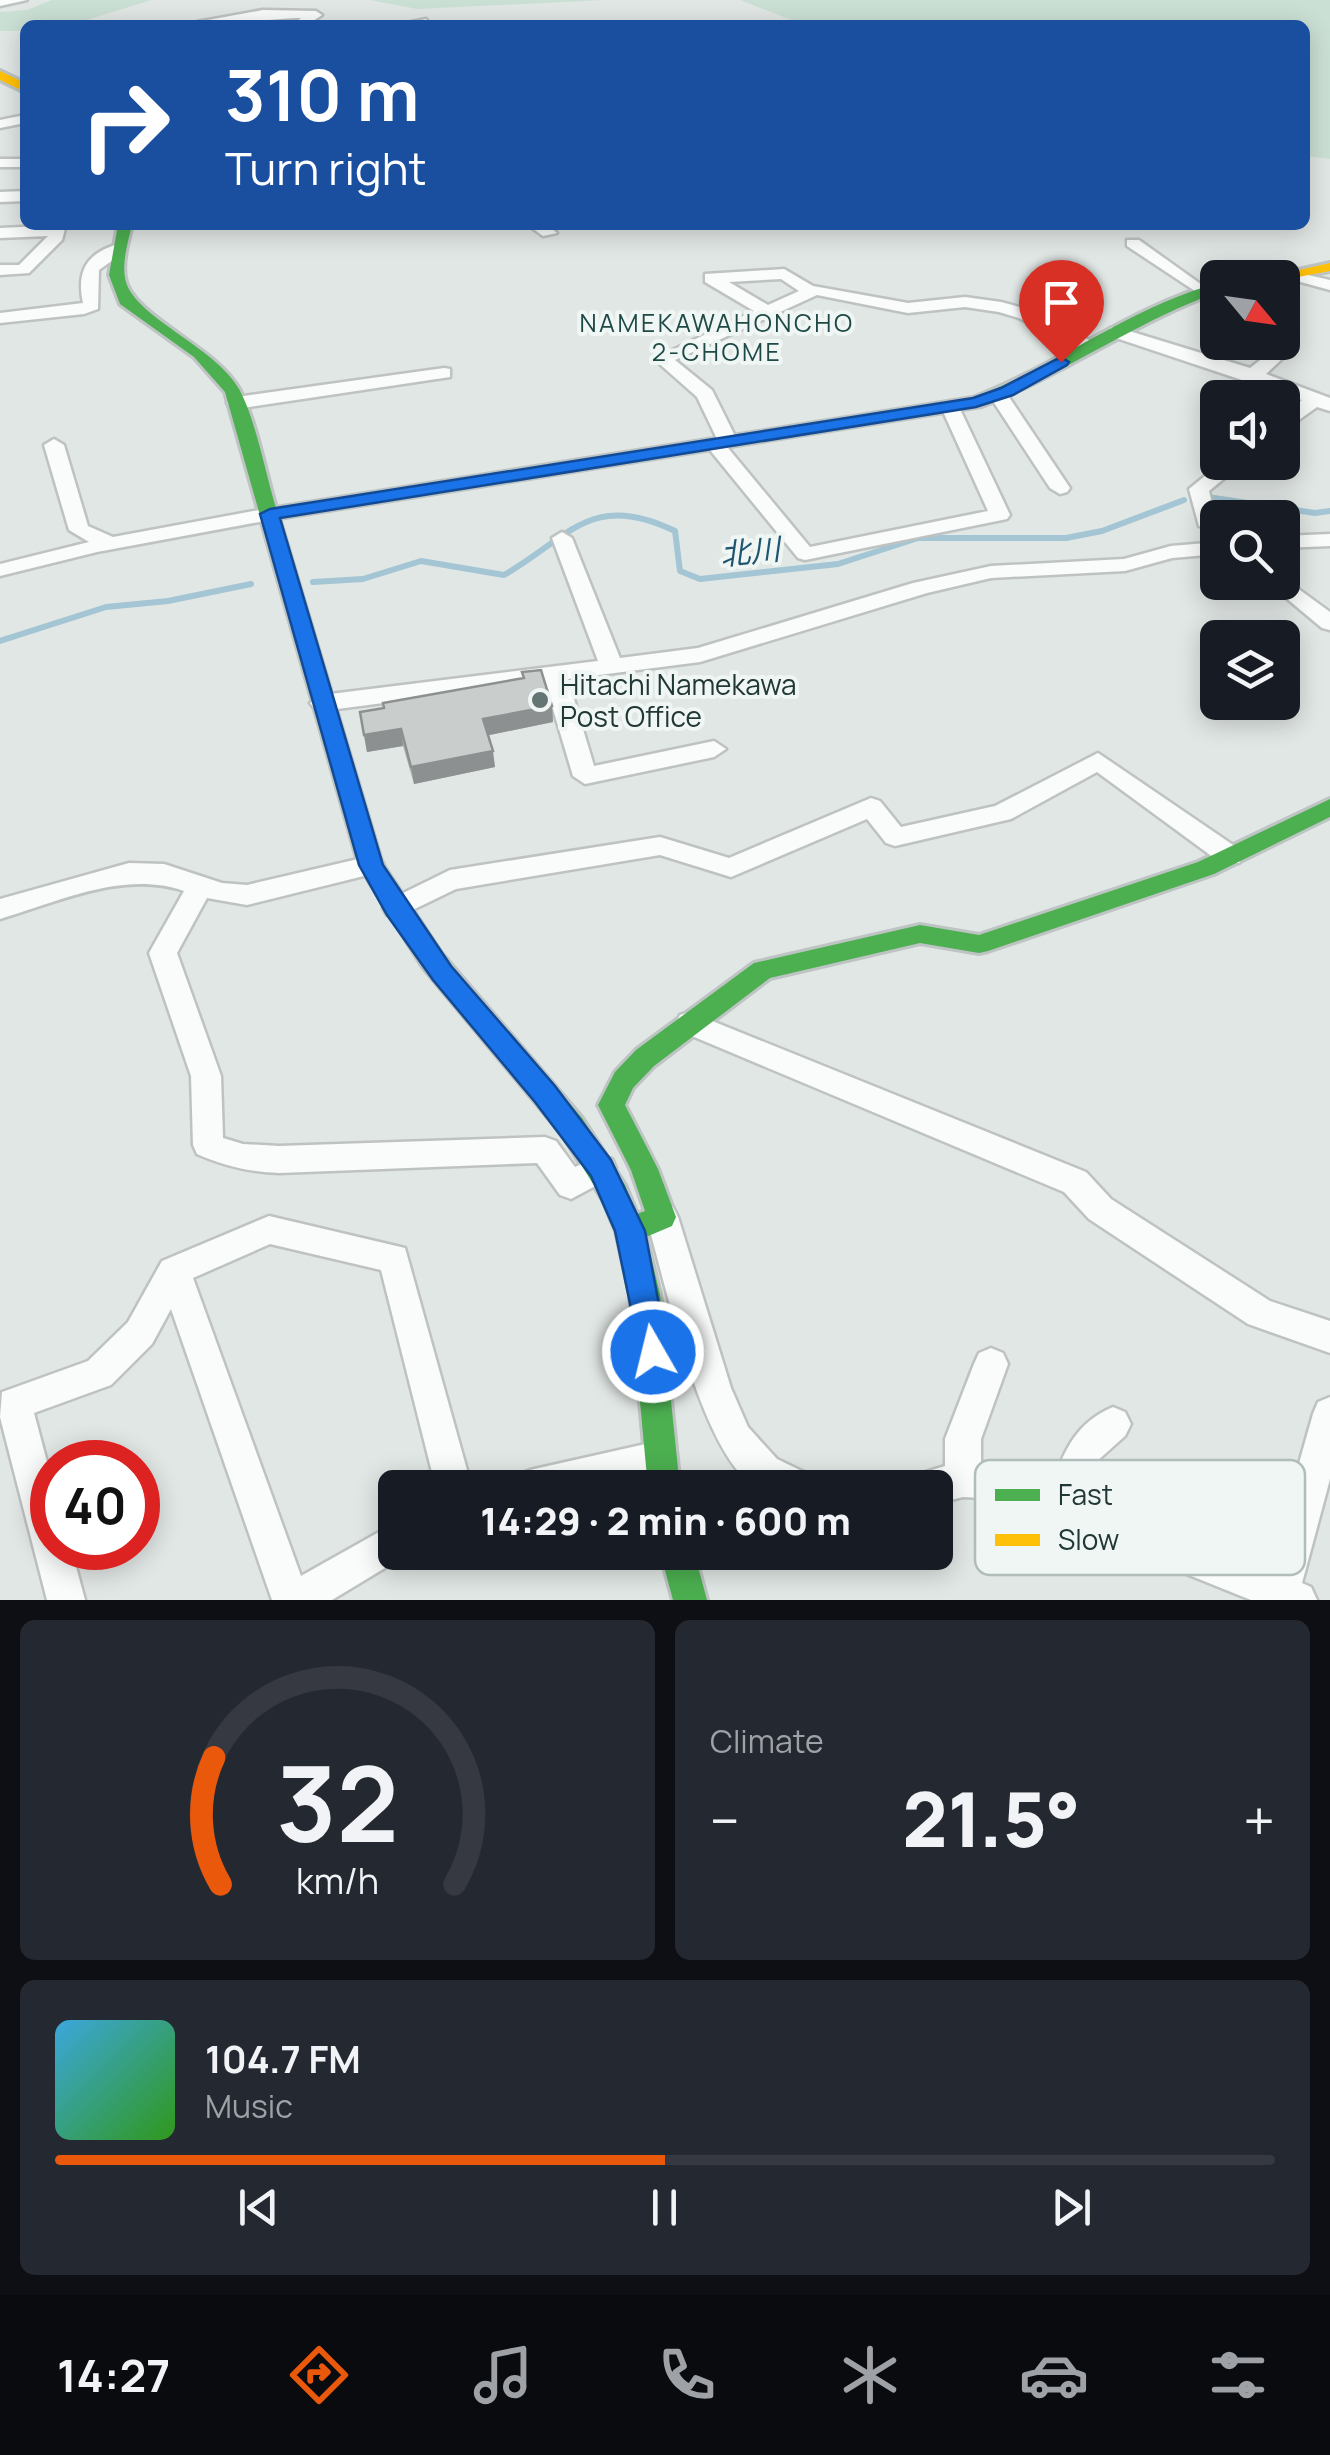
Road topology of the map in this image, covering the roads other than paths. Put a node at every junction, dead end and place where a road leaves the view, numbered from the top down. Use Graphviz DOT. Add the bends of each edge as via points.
graph roads {
  1 [pos="21,0"];
  2 [pos="0,2"];
  3 [pos="218,20"];
  4 [pos="307,20"];
  5 [pos="29,230"];
  6 [pos="58,230"];
  7 [pos="124,230"];
  8 [pos="0,232"];
  9 [pos="1133,243"];
  10 [pos="118,249"];
  11 [pos="1330,266"];
  12 [pos="0,270"];
  13 [pos="1300,272"];
  14 [pos="1300,280"];
  15 [pos="1200,286"];
  16 [pos="1330,286"];
  17 [pos="811,292"];
  18 [pos="1200,296"];
  19 [pos="768,312"];
  20 [pos="0,318"];
  21 [pos="1116,332"];
  22 [pos="1088,347"];
  23 [pos="1271,360"];
  24 [pos="444,372"];
  25 [pos="1253,375"];
  26 [pos="998,395"];
  27 [pos="1323,402"];
  28 [pos="236,403"];
  29 [pos="950,406"];
  30 [pos="1300,415"];
  31 [pos="721,442"];
  32 [pos="54,446"];
  33 [pos="1211,480"];
  34 [pos="1060,488"];
  35 [pos="1201,500"];
  36 [pos="270,514"];
  37 [pos="1300,534"];
  38 [pos="562,538"];
  39 [pos="1325,540"];
  40 [pos="1300,541"];
  41 [pos="110,544"];
  42 [pos="1200,550"];
  43 [pos="0,570"];
  44 [pos="1300,600"];
  45 [pos="1330,623"];
  46 [pos="611,664"];
  47 [pos="554,672"];
  48 [pos="322,703"];
  49 [pos="714,749"];
  50 [pos="1330,806"];
  51 [pos="1230,856"];
  52 [pos="371,865"];
  53 [pos="200,886"];
  54 [pos="396,908"];
  55 [pos="0,909"];
  56 [pos="690,1024"];
  57 [pos="601,1168"];
  58 [pos="662,1217"];
  59 [pos="630,1231"];
  60 [pos="174,1270"];
  61 [pos="1330,1337"];
  62 [pos="991,1364"];
  63 [pos="1330,1414"];
  64 [pos="1114,1424"];
  65 [pos="1079,1460"];
  66 [pos="449,1470"];
  67 [pos="662,1470"];
  68 [pos="762,1470"];
  69 [pos="951,1470"];
  70 [pos="1305,1528"];
  71 [pos="378,1551"];
  72 [pos="682,1570"];
  73 [pos="1237,1575"];
  74 [pos="1290,1596"];
  75 [pos="66,1600"];
  76 [pos="293,1600"];
  77 [pos="690,1600"];
  1 -- 2 [label="street"];
  3 -- 4 [label="street" via="316,15"];
  5 -- 8 [label="street"];
  6 -- 12 [label="street" via="23,270"];
  7 -- 10 [label="street"];
  9 -- 15 [label="street"];
  10 -- 20 [label="street" via="93,260 87,273 92,305"];
  10 -- 28 [label="street" via="113,279 128,304 217,368"];
  11 -- 13 [label="street"];
  14 -- 16 [label="street"];
  17 -- 19 [label="street"];
  17 -- 19 [label="street" via="784,274 711,278"];
  17 -- 22 [label="street" via="908,308 965,302 1001,307"];
  18 -- 21 [label="street"];
  19 -- 31 [label="street" via="663,359 706,394"];
  21 -- 22 [label="street"];
  21 -- 25 [label="street"];
  22 -- 26 [label="street"];
  23 -- 25 [label="street"];
  24 -- 28 [label="street"];
  25 -- 27 [label="street"];
  26 -- 29 [label="street"];
  26 -- 34 [label="street"];
  27 -- 30 [label="street"];
  28 -- 36 [label="street"];
  29 -- 31 [label="street"];
  29 -- 31 [label="street" via="1000,515 805,554"];
  31 -- 36 [label="street"];
  32 -- 41 [label="street" via="79,530"];
  33 -- 35 [label="street" via="1199,489"];
  36 -- 41 [label="street"];
  36 -- 48 [label="street"];
  37 -- 39 [label="street"];
  38 -- 46 [label="street"];
  39 -- 40 [label="street"];
  41 -- 43 [label="street"];
  42 -- 46 [label="street" via="1125,565 991,572 700,654"];
  44 -- 45 [label="street"];
  46 -- 47 [label="street"];
  47 -- 48 [label="street"];
  47 -- 49 [label="street" via="585,776"];
  48 -- 52 [label="street"];
  50 -- 51 [label="street"];
  51 -- 54 [label="street" via="1098,761 1002,813 895,838 871,807 730,868 660,846 450,880"];
  51 -- 56 [label="street" via="979,944 920,934 763,970"];
  52 -- 53 [label="street" via="246,895"];
  52 -- 54 [label="street"];
  53 -- 55 [label="street" via="164,874 129,873"];
  53 -- 57 [label="street" via="163,953 206,1076 208,1146 278,1161 545,1150 571,1185"];
  54 -- 57 [label="street"];
  56 -- 58 [label="street" via="634,1069 611,1105"];
  56 -- 61 [label="street" via="1075,1182 1100,1208 1260,1313"];
  57 -- 59 [label="street"];
  58 -- 59 [label="street"];
  58 -- 68 [label="street" via="714,1388 735,1439"];
  59 -- 67 [label="street" via="653,1352"];
  60 -- 66 [label="street" via="269,1230 394,1258"];
  60 -- 75 [label="street" via="140,1333 99,1373 14,1404"];
  60 -- 76 [label="street"];
  62 -- 69 [label="street"];
  63 -- 70 [label="street"];
  64 -- 65 [label="street"];
  71 -- 76 [label="street"];
  72 -- 77 [label="street"];
  73 -- 74 [label="street"];
}
